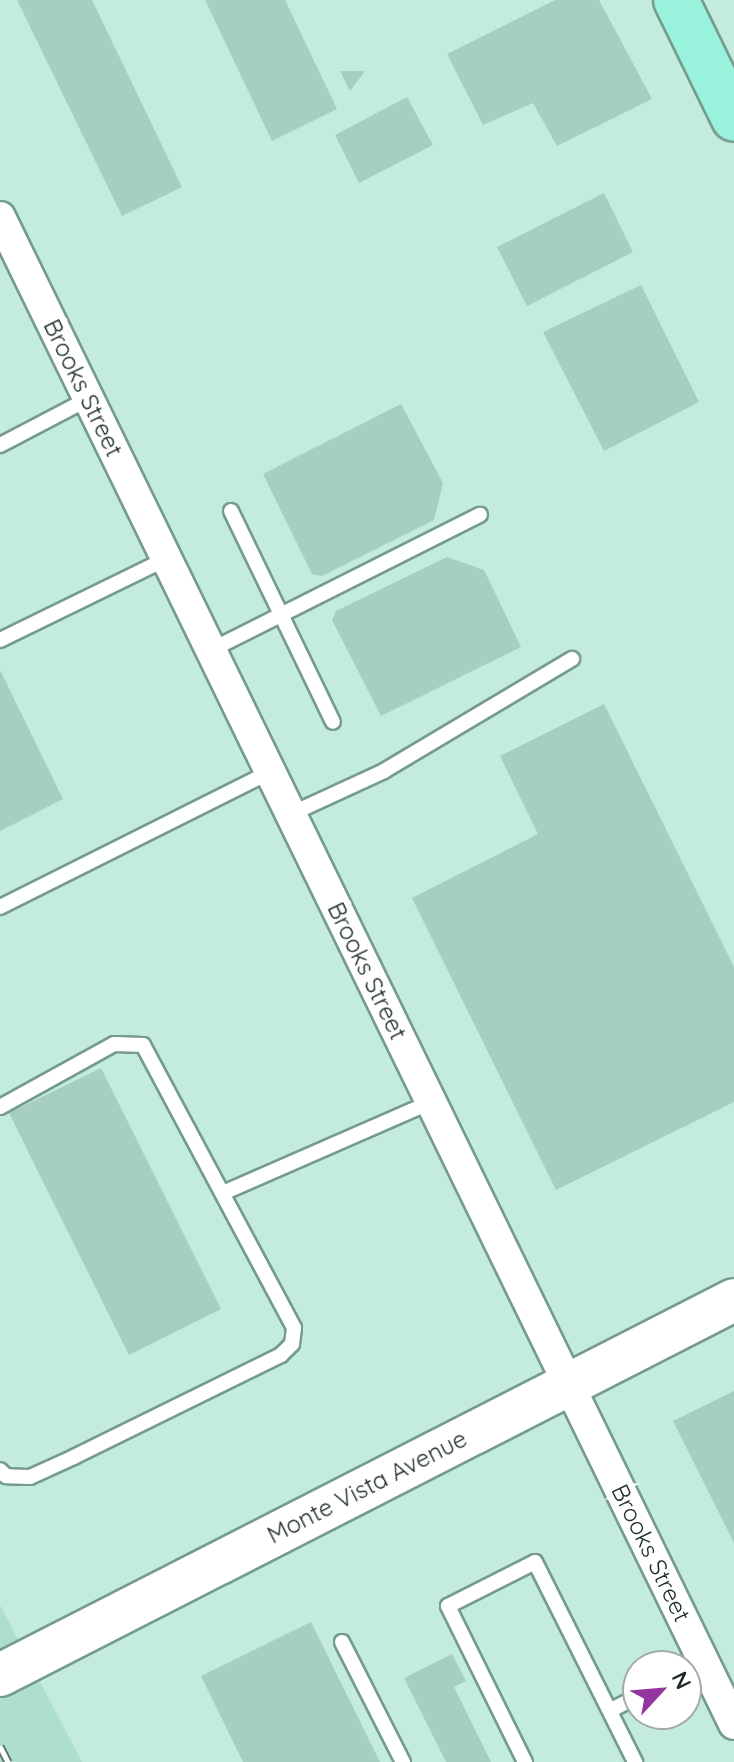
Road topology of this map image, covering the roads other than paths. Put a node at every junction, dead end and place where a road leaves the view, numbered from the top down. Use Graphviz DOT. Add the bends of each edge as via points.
graph roads {
  1 [pos="676,0"];
  2 [pos="734,119"];
  3 [pos="0,217"];
  4 [pos="88,399"];
  5 [pos="0,445"];
  6 [pos="231,511"];
  7 [pos="480,515"];
  8 [pos="166,559"];
  9 [pos="281,615"];
  10 [pos="0,640"];
  11 [pos="211,650"];
  12 [pos="572,659"];
  13 [pos="333,722"];
  14 [pos="270,772"];
  15 [pos="291,814"];
  16 [pos="0,907"];
  17 [pos="431,1102"];
  18 [pos="0,1107"];
  19 [pos="225,1192"];
  20 [pos="734,1300"];
  21 [pos="568,1383"];
  22 [pos="0,1470"];
  23 [pos="342,1642"];
  24 [pos="687,1650"];
  25 [pos="0,1675"];
  26 [pos="702,1677"];
  27 [pos="622,1704"];
  28 [pos="611,1710"];
  29 [pos="734,1724"];
  30 [pos="403,1762"];
  31 [pos="525,1762"];
  32 [pos="635,1762"];
  1 -- 2 [label="main road"];
  3 -- 4 [label="street, Brooks Street"];
  4 -- 5 [label="lane"];
  4 -- 8 [label="street, Brooks Street"];
  6 -- 9 [label="lane"];
  7 -- 9 [label="lane"];
  8 -- 10 [label="lane"];
  8 -- 11 [label="street, Brooks Street"];
  9 -- 11 [label="lane"];
  9 -- 13 [label="lane"];
  11 -- 14 [label="street, Brooks Street"];
  12 -- 15 [label="lane" via="384,771"];
  14 -- 15 [label="street, Brooks Street"];
  14 -- 16 [label="lane"];
  15 -- 17 [label="street, Brooks Street"];
  17 -- 19 [label="lane"];
  17 -- 21 [label="street, Brooks Street"];
  18 -- 19 [label="lane" via="114,1044 143,1045"];
  19 -- 22 [label="lane" via="294,1328 292,1344 281,1355 30,1477 6,1476"];
  20 -- 21 [label="main road, Monte Vista Avenue"];
  21 -- 24 [label="street, Brooks Street"];
  21 -- 25 [label="main road, Monte Vista Avenue"];
  23 -- 30 [label="lane"];
  26 -- 29 [label="street, Brooks Street"];
  27 -- 28 [label="lane"];
  28 -- 31 [label="lane" via="535,1562 448,1606"];
  28 -- 32 [label="lane"];
}
